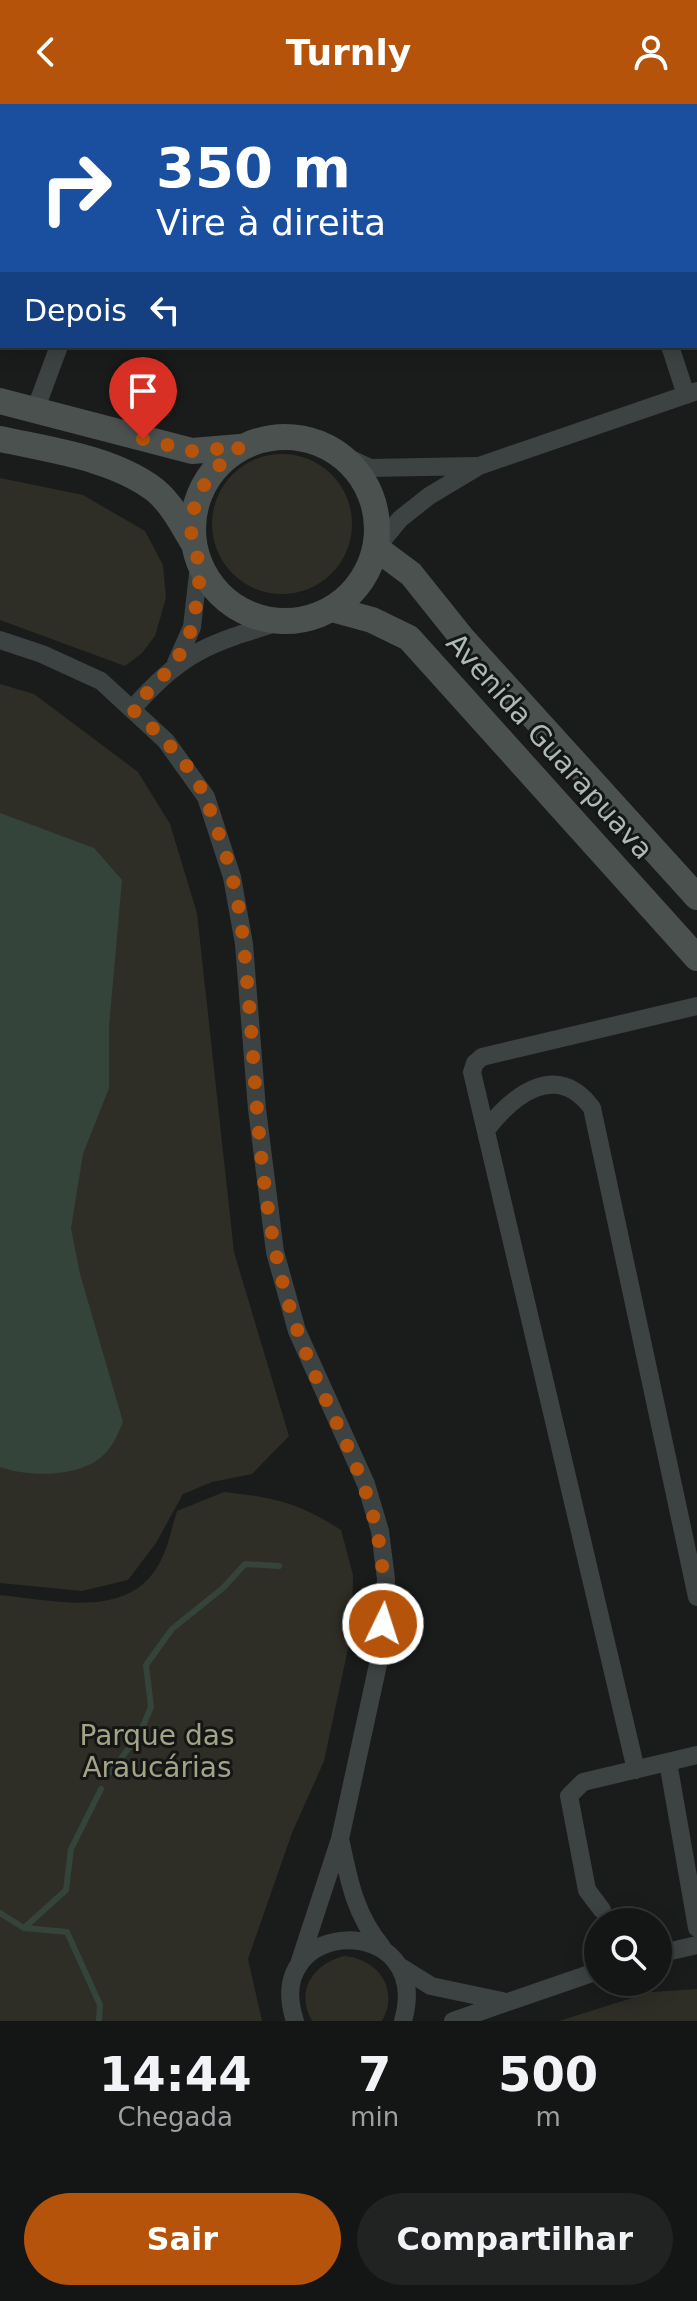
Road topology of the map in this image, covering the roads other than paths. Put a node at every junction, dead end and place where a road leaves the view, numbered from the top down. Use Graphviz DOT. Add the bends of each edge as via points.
graph roads {
  1 [pos="58,348"];
  2 [pos="671,348"];
  3 [pos="692,393"];
  4 [pos="0,401"];
  5 [pos="36,408"];
  6 [pos="0,439"];
  7 [pos="240,447"];
  8 [pos="340,454"];
  9 [pos="479,466"];
  10 [pos="376,548"];
  11 [pos="196,553"];
  12 [pos="332,609"];
  13 [pos="280,622"];
  14 [pos="0,640"];
  15 [pos="176,663"];
  16 [pos="132,709"];
  17 [pos="697,897"];
  18 [pos="697,958"];
  19 [pos="697,1006"];
  20 [pos="486,1130"];
  21 [pos="697,1597"];
  22 [pos="697,1756"];
  23 [pos="668,1762"];
  24 [pos="636,1770"];
  25 [pos="340,1839"];
  26 [pos="694,1882"];
  27 [pos="600,1908"];
  28 [pos="697,1928"];
  29 [pos="697,1945"];
  30 [pos="672,1951"];
  31 [pos="393,1959"];
  32 [pos="298,1967"];
  33 [pos="584,1976"];
  34 [pos="505,2002"];
  35 [pos="295,2021"];
  36 [pos="403,2021"];
  37 [pos="453,2021"];
  1 -- 5 [label="street"];
  2 -- 3 [label="street"];
  3 -- 9 [label="street"];
  4 -- 5 [label="street"];
  5 -- 7 [label="street" via="192,451"];
  6 -- 11 [label="street" via="69,454 155,490"];
  7 -- 8 [label="street" via="291,436"];
  7 -- 11 [label="street" via="202,486 193,513"];
  8 -- 9 [label="street" via="370,468"];
  8 -- 10 [label="street" via="359,472 371,496 378,521"];
  9 -- 10 [label="street" via="400,519"];
  10 -- 12 [label="street" via="352,593"];
  10 -- 17 [label="street, Avenida Guarapuava" via="411,574 463,639"];
  11 -- 13 [label="street" via="213,587 232,605"];
  11 -- 15 [label="street" via="192,627"];
  12 -- 13 [label="street"];
  12 -- 18 [label="street, Avenida Guarapuava" via="409,638"];
  13 -- 15 [label="street" via="210,644"];
  14 -- 16 [label="street" via="101,681"];
  15 -- 16 [label="street"];
  16 -- 25 [label="street" via="166,741 206,797 232,877 244,944 275,1252 297,1331 366,1484 380,1531 386,1579 382,1646"];
  19 -- 20 [label="street" via="482,1057 472,1072"];
  20 -- 21 [label="street" via="521,1092 563,1084 581,1093 592,1108"];
  20 -- 24 [label="street"];
  22 -- 23 [label="street"];
  23 -- 24 [label="street"];
  23 -- 26 [label="street"];
  24 -- 27 [label="street" via="583,1782 569,1796 587,1890"];
  25 -- 31 [label="street" via="364,1926"];
  25 -- 32 [label="street"];
  26 -- 28 [label="street"];
  29 -- 30 [label="street"];
  31 -- 32 [label="street" via="359,1940 329,1941"];
  31 -- 34 [label="street" via="431,1986"];
  31 -- 36 [label="street" via="406,1984"];
  32 -- 35 [label="street" via="291,1986"];
  33 -- 34 [label="street"];
  34 -- 37 [label="street"];
}
